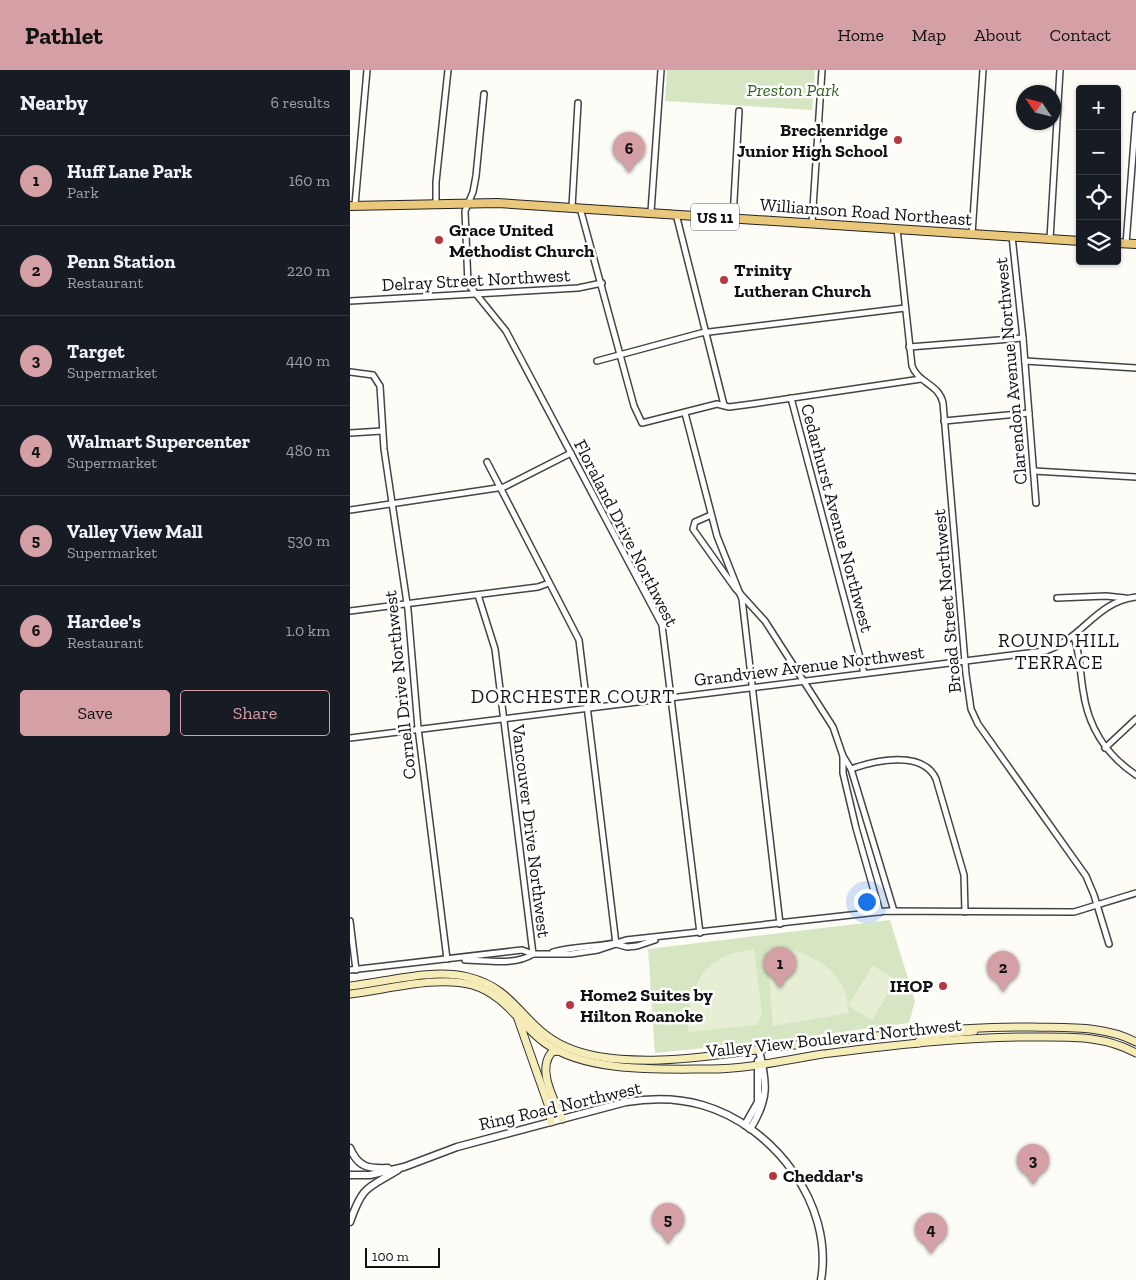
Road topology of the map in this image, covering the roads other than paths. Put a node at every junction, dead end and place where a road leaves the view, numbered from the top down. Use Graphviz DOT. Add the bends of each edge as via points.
graph roads {
  1 [pos="367,70"];
  2 [pos="448,70"];
  3 [pos="661,70"];
  4 [pos="822,70"];
  5 [pos="983,70"];
  6 [pos="1060,70"];
  7 [pos="484,94"];
  8 [pos="578,103"];
  9 [pos="739,111"];
  10 [pos="1136,115"];
  11 [pos="468,202"];
  12 [pos="436,203"];
  13 [pos="353,205"];
  14 [pos="572,207"];
  15 [pos="580,208"];
  16 [pos="651,212"];
  17 [pos="676,214"];
  18 [pos="733,218"];
  19 [pos="812,223"];
  20 [pos="896,229"];
  21 [pos="972,234"];
  22 [pos="1012,236"];
  23 [pos="1050,239"];
  24 [pos="1076,241"];
  25 [pos="1122,243"];
  26 [pos="1136,244"];
  27 [pos="602,283"];
  28 [pos="475,295"];
  29 [pos="350,301"];
  30 [pos="905,308"];
  31 [pos="707,332"];
  32 [pos="1023,338"];
  33 [pos="910,347"];
  34 [pos="622,355"];
  35 [pos="597,361"];
  36 [pos="1024,361"];
  37 [pos="1136,368"];
  38 [pos="350,372"];
  39 [pos="921,379"];
  40 [pos="792,398"];
  41 [pos="724,405"];
  42 [pos="685,413"];
  43 [pos="1029,413"];
  44 [pos="944,421"];
  45 [pos="382,431"];
  46 [pos="350,433"];
  47 [pos="571,453"];
  48 [pos="487,462"];
  49 [pos="1034,471"];
  50 [pos="1136,477"];
  51 [pos="500,488"];
  52 [pos="1036,503"];
  53 [pos="392,504"];
  54 [pos="350,510"];
  55 [pos="711,516"];
  56 [pos="549,583"];
  57 [pos="478,595"];
  58 [pos="740,595"];
  59 [pos="1136,597"];
  60 [pos="1057,598"];
  61 [pos="1128,598"];
  62 [pos="406,605"];
  63 [pos="350,611"];
  64 [pos="1074,637"];
  65 [pos="965,661"];
  66 [pos="864,673"];
  67 [pos="805,681"];
  68 [pos="752,688"];
  69 [pos="672,697"];
  70 [pos="588,708"];
  71 [pos="503,718"];
  72 [pos="1136,719"];
  73 [pos="418,728"];
  74 [pos="350,738"];
  75 [pos="1105,748"];
  76 [pos="843,756"];
  77 [pos="851,769"];
  78 [pos="1136,775"];
  79 [pos="1136,893"];
  80 [pos="1098,906"];
  81 [pos="894,911"];
  82 [pos="880,912"];
  83 [pos="965,912"];
  84 [pos="350,921"];
  85 [pos="780,924"];
  86 [pos="700,933"];
  87 [pos="616,944"];
  88 [pos="1109,944"];
  89 [pos="533,954"];
  90 [pos="447,959"];
  91 [pos="350,970"];
  92 [pos="356,970"];
  93 [pos="350,986"];
  94 [pos="350,994"];
  95 [pos="516,1014"];
  96 [pos="989,1027"];
  97 [pos="1061,1028"];
  98 [pos="996,1036"];
  99 [pos="1136,1042"];
  100 [pos="918,1043"];
  101 [pos="758,1050"];
  102 [pos="558,1051"];
  103 [pos="1136,1053"];
  104 [pos="674,1059"];
  105 [pos="760,1064"];
  106 [pos="625,1066"];
  107 [pos="757,1104"];
  108 [pos="760,1113"];
  109 [pos="730,1117"];
  110 [pos="562,1119"];
  111 [pos="551,1122"];
  112 [pos="748,1127"];
  113 [pos="762,1138"];
  114 [pos="350,1148"];
  115 [pos="404,1167"];
  116 [pos="350,1175"];
  117 [pos="350,1222"];
  118 [pos="821,1280"];
  1 -- 13 [label="street"];
  2 -- 12 [label="street"];
  3 -- 16 [label="street"];
  4 -- 19 [label="street"];
  5 -- 21 [label="street"];
  6 -- 23 [label="street"];
  7 -- 11 [label="street, Floraland Drive Northwest" via="476,176"];
  8 -- 14 [label="street"];
  9 -- 18 [label="street"];
  10 -- 25 [label="street"];
  11 -- 12 [label="main road, Williamson Road Northeast / US 11"];
  11 -- 14 [label="main road, Williamson Road Northeast / US 11"];
  11 -- 28 [label="street, Floraland Drive Northwest" via="465,211 466,261 468,284"];
  12 -- 13 [label="main road, Williamson Road Northeast / US 11"];
  14 -- 15 [label="main road, Williamson Road Northeast / US 11"];
  15 -- 16 [label="main road, Williamson Road Northeast / US 11"];
  15 -- 27 [label="street"];
  16 -- 17 [label="main road, Williamson Road Northeast / US 11"];
  17 -- 18 [label="main road, Williamson Road Northeast / US 11"];
  17 -- 31 [label="street"];
  18 -- 19 [label="main road, Williamson Road Northeast / US 11"];
  19 -- 20 [label="main road, Williamson Road Northeast / US 11"];
  20 -- 21 [label="main road, Williamson Road Northeast / US 11"];
  20 -- 30 [label="street, Broad Street Northwest"];
  21 -- 22 [label="main road, Williamson Road Northeast / US 11"];
  22 -- 23 [label="main road, Williamson Road Northeast / US 11"];
  22 -- 32 [label="street, Clarendon Avenue Northwest"];
  23 -- 24 [label="main road, Williamson Road Northeast / US 11"];
  25 -- 26 [label="main road"];
  27 -- 28 [label="street, Delray Street Northwest" via="591,287"];
  27 -- 34 [label="street"];
  28 -- 29 [label="street, Delray Street Northwest"];
  28 -- 47 [label="street, Floraland Drive Northwest" via="506,331"];
  30 -- 31 [label="street"];
  30 -- 33 [label="street, Broad Street Northwest"];
  31 -- 34 [label="street"];
  31 -- 41 [label="street"];
  32 -- 33 [label="street"];
  32 -- 36 [label="street, Clarendon Avenue Northwest"];
  33 -- 39 [label="street, Broad Street Northwest" via="914,371"];
  34 -- 35 [label="street"];
  34 -- 42 [label="street" via="634,406 642,423"];
  36 -- 37 [label="street"];
  36 -- 43 [label="street, Clarendon Avenue Northwest"];
  38 -- 45 [label="street, Cornell Drive Northwest" via="376,376 380,386"];
  39 -- 40 [label="street"];
  39 -- 44 [label="street, Broad Street Northwest" via="940,393"];
  40 -- 41 [label="street" via="729,407"];
  40 -- 66 [label="street, Cedarhurst Avenue Northwest"];
  41 -- 42 [label="street"];
  42 -- 55 [label="street"];
  43 -- 44 [label="street"];
  43 -- 49 [label="street, Clarendon Avenue Northwest"];
  44 -- 65 [label="street, Broad Street Northwest"];
  45 -- 46 [label="street"];
  45 -- 53 [label="street, Cornell Drive Northwest"];
  47 -- 51 [label="street"];
  47 -- 69 [label="street, Floraland Drive Northwest" via="662,625"];
  48 -- 51 [label="street"];
  49 -- 50 [label="street"];
  49 -- 52 [label="street, Clarendon Avenue Northwest"];
  51 -- 53 [label="street"];
  51 -- 56 [label="street"];
  53 -- 54 [label="street"];
  53 -- 62 [label="street, Cornell Drive Northwest"];
  55 -- 58 [label="street"];
  55 -- 58 [label="street" via="695,522 693,529"];
  56 -- 57 [label="street"];
  56 -- 70 [label="street" via="579,640"];
  57 -- 62 [label="street"];
  57 -- 71 [label="street, Vancouver Drive Northwest" via="495,649"];
  58 -- 67 [label="street" via="765,621"];
  58 -- 68 [label="street"];
  59 -- 61 [label="street, Grandview Avenue Northwest"];
  60 -- 61 [label="street"];
  61 -- 64 [label="street, Grandview Avenue Northwest" via="1104,608"];
  62 -- 63 [label="street"];
  62 -- 73 [label="street, Cornell Drive Northwest"];
  64 -- 65 [label="street, Grandview Avenue Northwest" via="1045,651"];
  64 -- 75 [label="street" via="1088,717"];
  65 -- 66 [label="street, Grandview Avenue Northwest"];
  65 -- 80 [label="street, Broad Street Northwest" via="974,717 1086,876"];
  66 -- 67 [label="street, Grandview Avenue Northwest"];
  67 -- 68 [label="street, Grandview Avenue Northwest"];
  67 -- 76 [label="street" via="833,727"];
  68 -- 69 [label="street, Grandview Avenue Northwest"];
  68 -- 85 [label="street"];
  69 -- 70 [label="street, Grandview Avenue Northwest"];
  69 -- 86 [label="street, Floraland Drive Northwest"];
  70 -- 71 [label="street, Grandview Avenue Northwest"];
  70 -- 87 [label="street"];
  71 -- 73 [label="street, Grandview Avenue Northwest"];
  71 -- 89 [label="street, Vancouver Drive Northwest"];
  72 -- 75 [label="street"];
  73 -- 74 [label="street, Grandview Avenue Northwest"];
  73 -- 90 [label="street, Cornell Drive Northwest"];
  75 -- 78 [label="street"];
  76 -- 77 [label="street"];
  76 -- 82 [label="street" via="843,773 856,828"];
  77 -- 81 [label="street"];
  77 -- 83 [label="street" via="908,760 922,763 931,770 964,875"];
  79 -- 80 [label="street"];
  80 -- 83 [label="street" via="1062,913"];
  80 -- 88 [label="street, Broad Street Northwest"];
  81 -- 82 [label="street"];
  81 -- 83 [label="street"];
  82 -- 85 [label="street"];
  84 -- 92 [label="street"];
  85 -- 86 [label="street"];
  86 -- 87 [label="street" via="626,940"];
  87 -- 89 [label="street" via="570,947"];
  89 -- 90 [label="street" via="522,950"];
  89 -- 90 [label="street" via="506,961"];
  90 -- 92 [label="street"];
  91 -- 92 [label="street"];
  93 -- 104 [label="main road, Valley View Boulevard Northwest" via="438,974 469,977 500,990 544,1034 571,1049 618,1058"];
  94 -- 95 [label="main road, Valley View Boulevard Northwest" via="459,982 490,993"];
  95 -- 102 [label="main road, Valley View Boulevard Northwest" via="538,1038"];
  95 -- 111 [label="main road"];
  96 -- 97 [label="main road, Valley View Boulevard Northwest"];
  96 -- 100 [label="main road" via="922,1036"];
  96 -- 101 [label="main road, Valley View Boulevard Northwest" via="935,1029"];
  97 -- 98 [label="main road" via="1058,1032 1006,1032"];
  97 -- 99 [label="main road, Valley View Boulevard Northwest" via="1108,1032"];
  98 -- 100 [label="main road, Valley View Boulevard Northwest"];
  98 -- 103 [label="main road, Valley View Boulevard Northwest" via="1088,1038 1110,1042"];
  100 -- 105 [label="main road, Valley View Boulevard Northwest"];
  101 -- 104 [label="main road, Valley View Boulevard Northwest"];
  101 -- 105 [label="street"];
  102 -- 106 [label="main road, Valley View Boulevard Northwest" via="593,1062"];
  102 -- 110 [label="main road" via="550,1053 544,1068"];
  104 -- 106 [label="main road" via="670,1063"];
  105 -- 106 [label="main road, Valley View Boulevard Northwest" via="712,1069"];
  105 -- 107 [label="street"];
  105 -- 108 [label="street" via="766,1085"];
  107 -- 109 [label="street" via="748,1115"];
  107 -- 112 [label="street"];
  108 -- 112 [label="street"];
  108 -- 113 [label="street" via="758,1126"];
  109 -- 110 [label="street, Ring Road Northwest" via="692,1102 654,1099 626,1102"];
  109 -- 112 [label="street, Ring Road Northwest"];
  110 -- 111 [label="street, Ring Road Northwest"];
  111 -- 115 [label="street, Ring Road Northwest" via="457,1146"];
  112 -- 113 [label="street, Ring Road Northwest"];
  113 -- 118 [label="street, Ring Road Northwest" via="787,1164 808,1199 821,1246"];
  114 -- 115 [label="street" via="356,1161 364,1167"];
  115 -- 116 [label="street, Ring Road Northwest"];
  115 -- 117 [label="street" via="374,1182 364,1191"];
}
